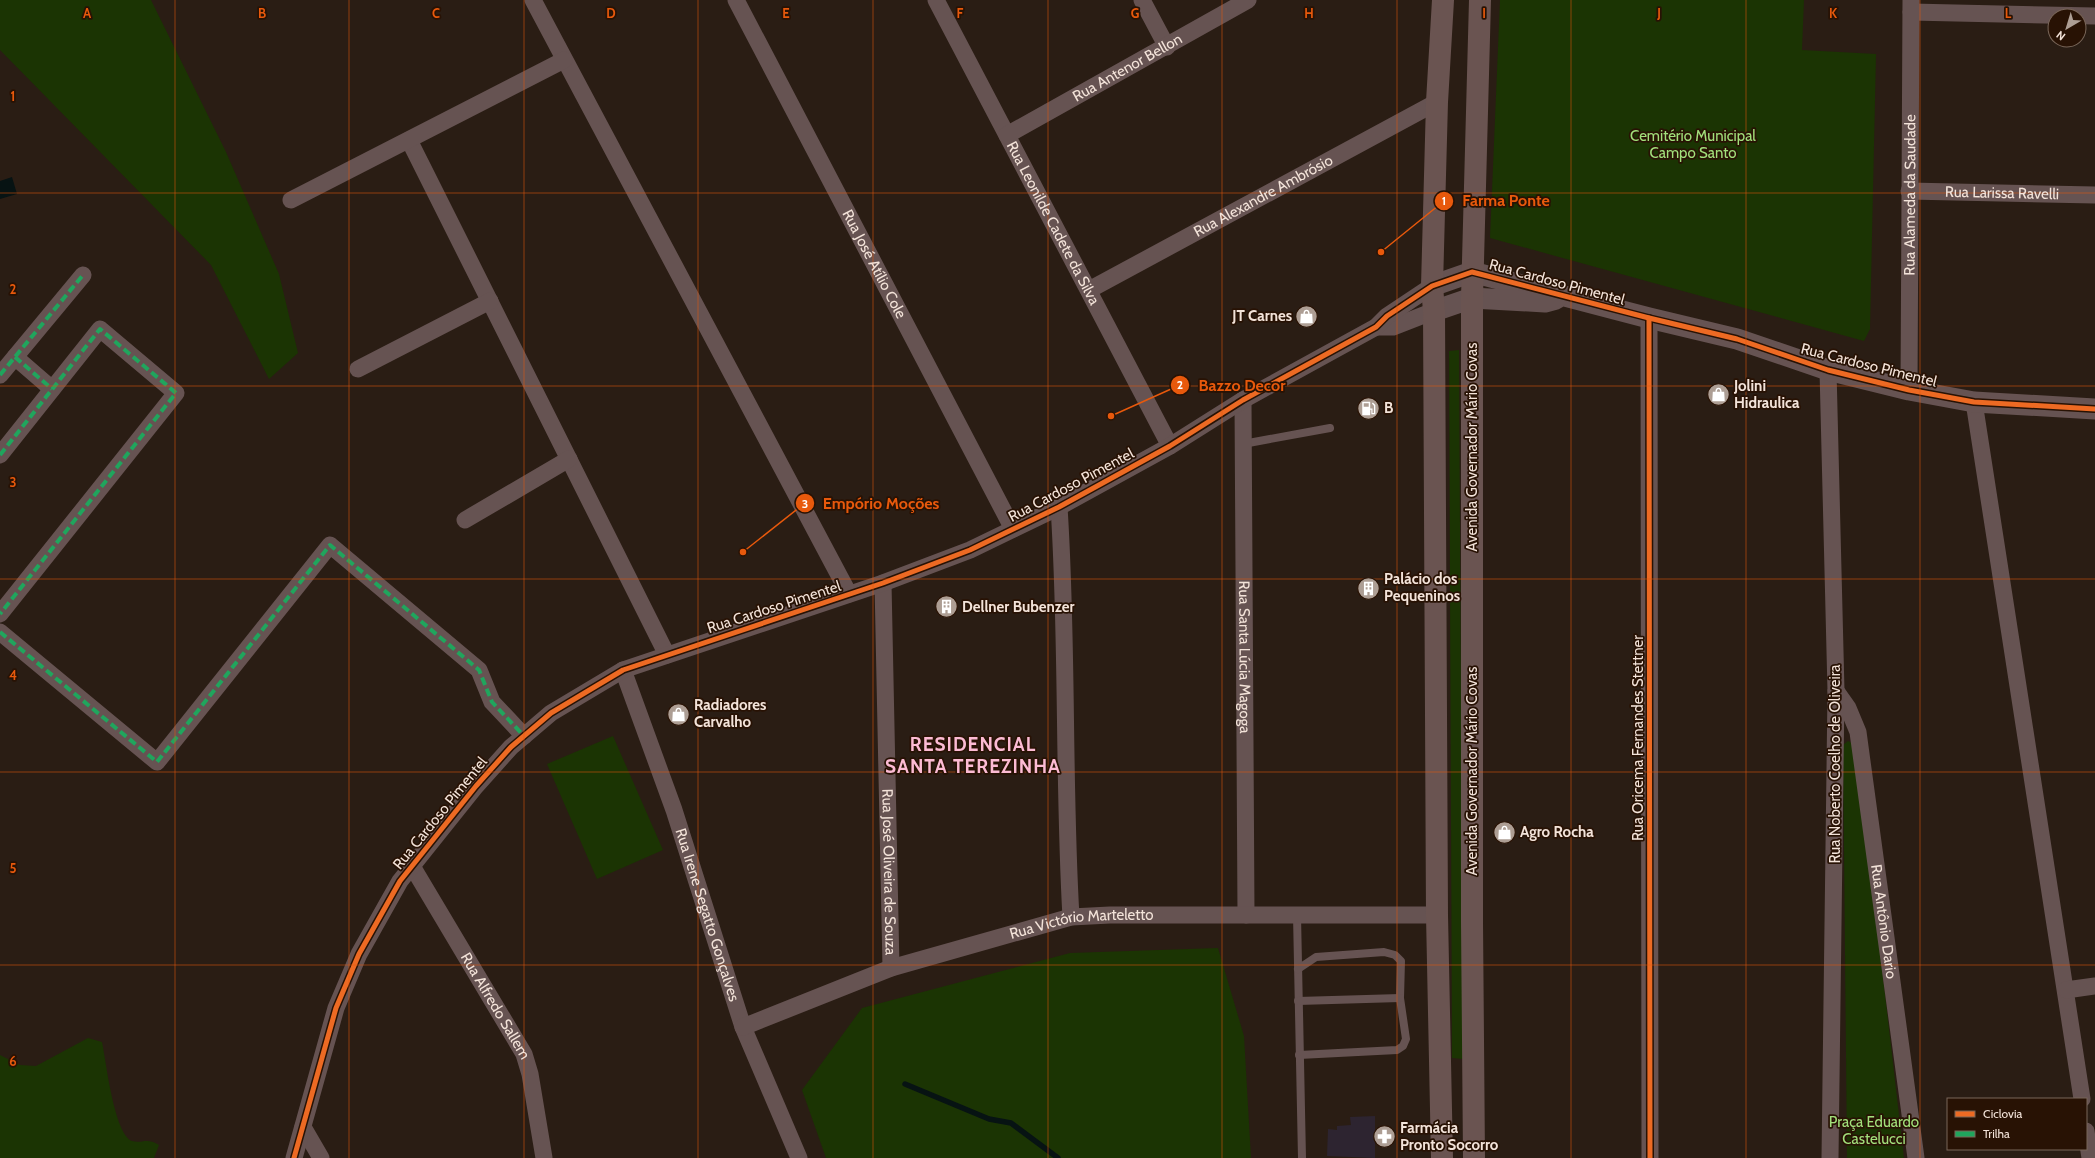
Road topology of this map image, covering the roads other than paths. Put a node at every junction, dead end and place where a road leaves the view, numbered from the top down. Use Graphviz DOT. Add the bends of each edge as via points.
graph roads {
  1 [pos="533,0"];
  2 [pos="736,0"];
  3 [pos="936,0"];
  4 [pos="1142,0"];
  5 [pos="1248,0"];
  6 [pos="1443,0"];
  7 [pos="1480,0"];
  8 [pos="1911,6"];
  9 [pos="2095,16"];
  10 [pos="1167,47"];
  11 [pos="564,60"];
  12 [pos="1437,102"];
  13 [pos="1007,135"];
  14 [pos="409,140"];
  15 [pos="1909,191"];
  16 [pos="2095,195"];
  17 [pos="291,200"];
  18 [pos="1472,272"];
  19 [pos="83,275"];
  20 [pos="1432,286"];
  21 [pos="1088,290"];
  22 [pos="1567,297"];
  23 [pos="1472,298"];
  24 [pos="490,301"];
  25 [pos="1434,311"];
  26 [pos="1648,318"];
  27 [pos="1376,327"];
  28 [pos="15,357"];
  29 [pos="358,369"];
  30 [pos="1828,370"];
  31 [pos="0,375"];
  32 [pos="52,389"];
  33 [pos="1909,390"];
  34 [pos="1243,400"];
  35 [pos="1974,402"];
  36 [pos="2095,408"];
  37 [pos="1330,428"];
  38 [pos="1243,444"];
  39 [pos="1170,446"];
  40 [pos="0,455"];
  41 [pos="569,459"];
  42 [pos="1060,506"];
  43 [pos="465,520"];
  44 [pos="1013,529"];
  45 [pos="883,583"];
  46 [pos="850,594"];
  47 [pos="0,614"];
  48 [pos="0,632"];
  49 [pos="667,655"];
  50 [pos="623,670"];
  51 [pos="1836,691"];
  52 [pos="524,736"];
  53 [pos="412,866"];
  54 [pos="1246,915"];
  55 [pos="1297,915"];
  56 [pos="1437,915"];
  57 [pos="1071,917"];
  58 [pos="891,968"];
  59 [pos="1298,969"];
  60 [pos="2095,986"];
  61 [pos="2066,990"];
  62 [pos="1400,998"];
  63 [pos="1298,1001"];
  64 [pos="743,1027"];
  65 [pos="1299,1055"];
  66 [pos="2082,1098"];
  67 [pos="1441,1105"];
  68 [pos="303,1127"];
  69 [pos="2087,1138"];
  70 [pos="294,1158"];
  71 [pos="321,1158"];
  72 [pos="544,1158"];
  73 [pos="799,1158"];
  74 [pos="1302,1158"];
  75 [pos="1442,1158"];
  76 [pos="1462,1158"];
  77 [pos="1474,1158"];
  78 [pos="1650,1158"];
  79 [pos="1830,1158"];
  80 [pos="1916,1158"];
  81 [pos="2090,1158"];
  1 -- 11 [label="street"];
  2 -- 44 [label="street, Rua José Atílio Cole"];
  3 -- 13 [label="street, Rua Leonilde Cadete da Silva"];
  4 -- 10 [label="street"];
  5 -- 10 [label="street, Rua Antenor Bellon"];
  6 -- 12 [label="main road"];
  7 -- 18 [label="main road, Avenida Governador Mário Covas"];
  8 -- 9 [label="street"];
  8 -- 15 [label="street, Rua Alameda da Saudade"];
  10 -- 13 [label="street, Rua Antenor Bellon"];
  11 -- 14 [label="street"];
  11 -- 46 [label="street"];
  12 -- 20 [label="main road"];
  12 -- 21 [label="street, Rua Alexandre Ambrósio"];
  13 -- 21 [label="street, Rua Leonilde Cadete da Silva"];
  14 -- 17 [label="street"];
  14 -- 24 [label="street"];
  15 -- 16 [label="street, Rua Larissa Ravelli"];
  15 -- 33 [label="street, Rua Alameda da Saudade"];
  18 -- 20 [label="street, Rua Cardoso Pimentel"];
  18 -- 22 [label="street, Rua Cardoso Pimentel"];
  18 -- 23 [label="main road, Avenida Governador Mário Covas"];
  19 -- 28 [label="street"];
  20 -- 25 [label="main road"];
  20 -- 27 [label="street, Rua Cardoso Pimentel" via="1387,316"];
  21 -- 39 [label="street, Rua Leonilde Cadete da Silva"];
  22 -- 23 [label="street, Rua Cardoso Pimentel" via="1545,302"];
  22 -- 26 [label="street, Rua Cardoso Pimentel"];
  23 -- 25 [label="street, Rua Cardoso Pimentel"];
  23 -- 77 [label="main road, Avenida Governador Mário Covas"];
  24 -- 29 [label="street"];
  24 -- 41 [label="street"];
  25 -- 27 [label="street, Rua Cardoso Pimentel" via="1393,327"];
  25 -- 56 [label="main road"];
  26 -- 30 [label="street, Rua Cardoso Pimentel" via="1737,339"];
  26 -- 78 [label="street, Rua Oricema Fernandes Stettner"];
  27 -- 34 [label="street, Rua Cardoso Pimentel"];
  28 -- 31 [label="street"];
  28 -- 32 [label="street"];
  30 -- 33 [label="street, Rua Cardoso Pimentel"];
  30 -- 51 [label="street, Rua Noberto Coelho de Oliveira"];
  32 -- 40 [label="street"];
  32 -- 47 [label="street" via="100,329 176,393"];
  33 -- 35 [label="street, Rua Cardoso Pimentel"];
  34 -- 38 [label="street, Rua Santa Lúcia Magoga"];
  34 -- 39 [label="street, Rua Cardoso Pimentel"];
  35 -- 36 [label="street, Rua Cardoso Pimentel"];
  35 -- 61 [label="street"];
  37 -- 38 [label="lane"];
  38 -- 54 [label="street, Rua Santa Lúcia Magoga"];
  39 -- 42 [label="street, Rua Cardoso Pimentel"];
  41 -- 43 [label="street"];
  41 -- 49 [label="street"];
  42 -- 44 [label="street, Rua Cardoso Pimentel"];
  42 -- 57 [label="street" via="1064,576"];
  44 -- 45 [label="street, Rua Cardoso Pimentel" via="970,550"];
  45 -- 46 [label="street, Rua Cardoso Pimentel"];
  45 -- 58 [label="street, Rua José Oliveira de Souza"];
  46 -- 49 [label="street, Rua Cardoso Pimentel"];
  48 -- 52 [label="street" via="157,762 330,545 479,670 492,702"];
  49 -- 50 [label="street, Rua Cardoso Pimentel"];
  50 -- 52 [label="street, Rua Cardoso Pimentel" via="551,713"];
  50 -- 64 [label="street, Rua Irene Segatto Gonçalves" via="674,810"];
  51 -- 79 [label="street, Rua Noberto Coelho de Oliveira"];
  51 -- 80 [label="street, Rua Antônio Dario" via="1848,708 1858,732"];
  52 -- 53 [label="street, Rua Cardoso Pimentel" via="476,786"];
  53 -- 68 [label="street, Rua Cardoso Pimentel" via="400,881 359,954 336,1008"];
  53 -- 72 [label="street, Rua Alfredo Sallem" via="524,1054 530,1074"];
  54 -- 55 [label="street, Rua Victório Marteletto"];
  54 -- 57 [label="street, Rua Victório Marteletto"];
  55 -- 56 [label="street, Rua Victório Marteletto"];
  55 -- 59 [label="lane"];
  56 -- 67 [label="main road"];
  57 -- 58 [label="street, Rua Victório Marteletto"];
  58 -- 64 [label="street, Rua Victório Marteletto"];
  59 -- 62 [label="lane" via="1316,957 1384,952 1395,955 1401,961"];
  59 -- 63 [label="lane"];
  60 -- 61 [label="street"];
  61 -- 66 [label="street"];
  62 -- 63 [label="lane"];
  62 -- 65 [label="lane" via="1406,1039 1403,1046 1397,1050"];
  63 -- 65 [label="lane"];
  64 -- 73 [label="street, Rua Irene Segatto Gonçalves"];
  65 -- 74 [label="lane"];
  67 -- 75 [label="main road"];
  67 -- 76 [label="main road" via="1457,1111 1462,1130"];
  68 -- 70 [label="street, Rua Cardoso Pimentel"];
  68 -- 71 [label="street"];
  69 -- 81 [label="street"];
}
